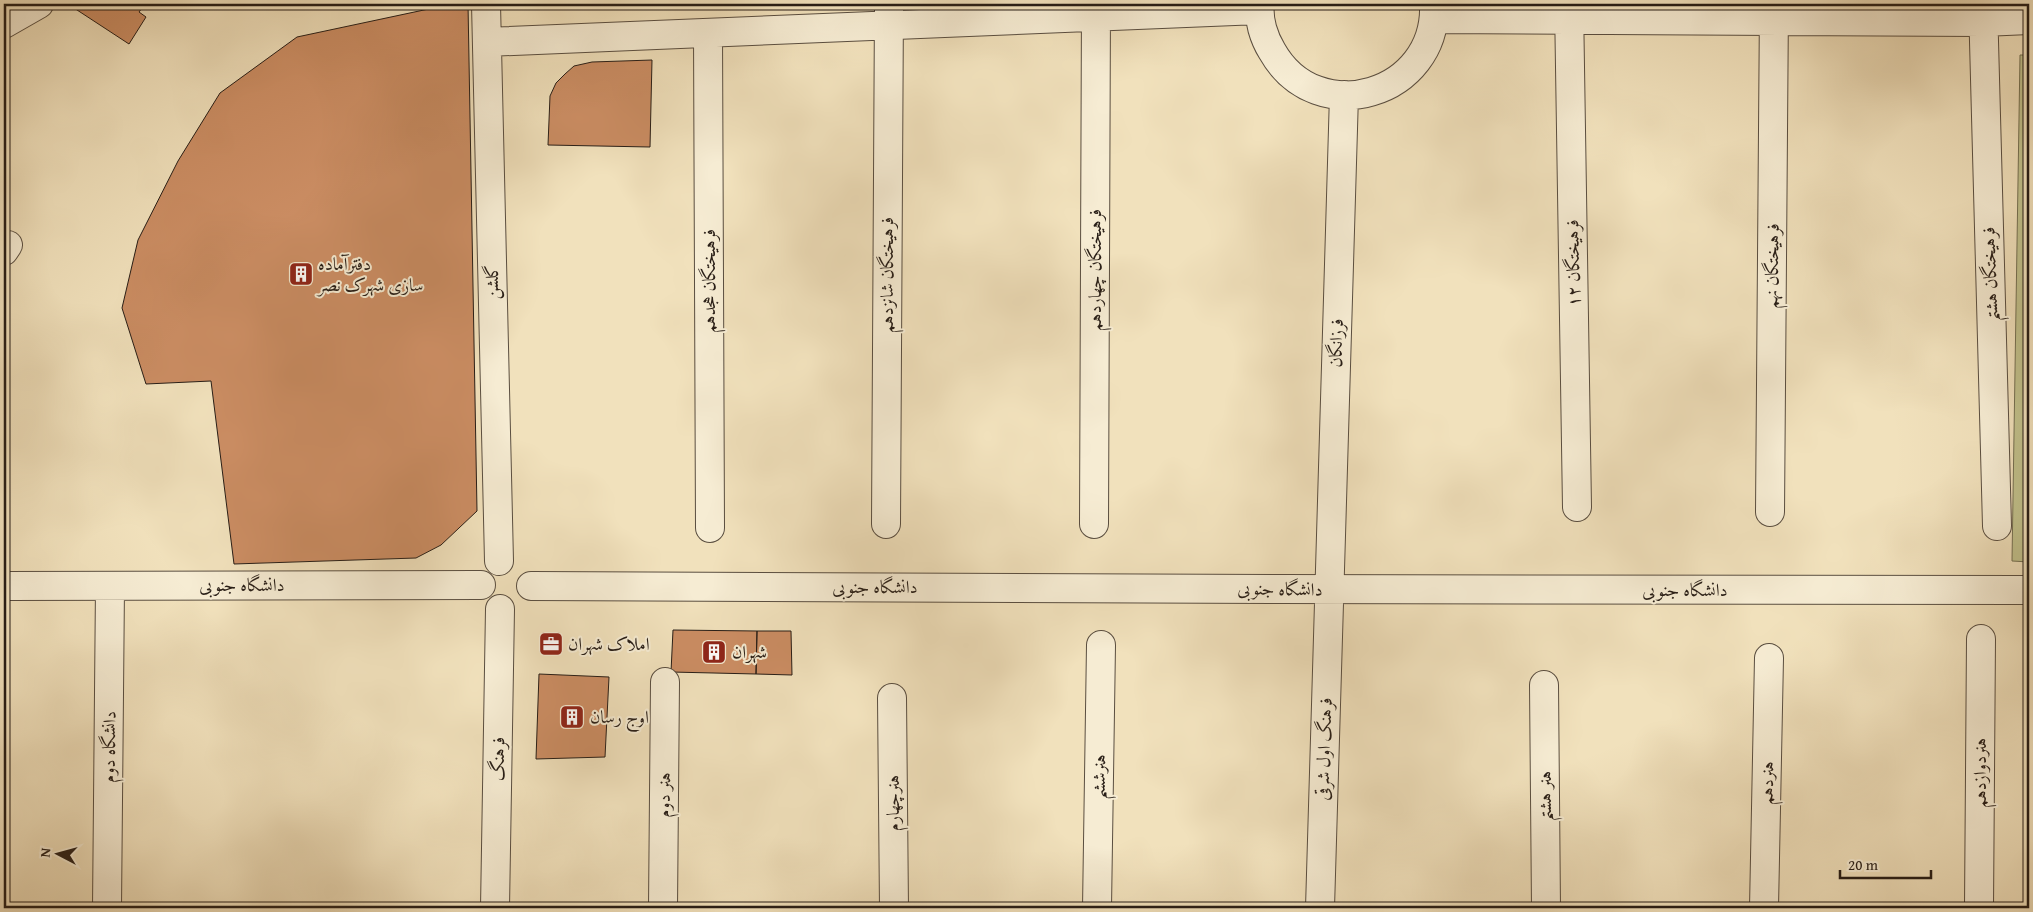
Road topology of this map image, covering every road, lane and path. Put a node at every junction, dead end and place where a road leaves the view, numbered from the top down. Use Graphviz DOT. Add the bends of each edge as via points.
graph roads {
  1 [pos="39,4"];
  2 [pos="486,4"];
  3 [pos="1260,7"];
  4 [pos="1096,10"];
  5 [pos="1434,11"];
  6 [pos="1569,11"];
  7 [pos="1774,12"];
  8 [pos="1983,13"];
  9 [pos="889,14"];
  10 [pos="2029,20"];
  11 [pos="4,24"];
  12 [pos="708,33"];
  13 [pos="487,42"];
  14 [pos="1344,95"];
  15 [pos="1577,507"];
  16 [pos="1770,512"];
  17 [pos="886,524"];
  18 [pos="1094,524"];
  19 [pos="1997,526"];
  20 [pos="710,528"];
  21 [pos="499,561"];
  22 [pos="480,585"];
  23 [pos="4,586"];
  24 [pos="110,586"];
  25 [pos="531,586"];
  26 [pos="1328,590"];
  27 [pos="2029,590"];
  28 [pos="500,609"];
  29 [pos="1981,639"];
  30 [pos="1101,645"];
  31 [pos="1769,658"];
  32 [pos="665,682"];
  33 [pos="1544,685"];
  34 [pos="892,698"];
  35 [pos="107,908"];
  36 [pos="495,908"];
  37 [pos="663,908"];
  38 [pos="894,908"];
  39 [pos="1097,908"];
  40 [pos="1320,908"];
  41 [pos="1546,908"];
  42 [pos="1764,908"];
  43 [pos="1980,908"];
  1 -- 11 [label="street"];
  2 -- 13 [label="street, گلشن"];
  3 -- 4 [label="street"];
  3 -- 14 [label="street" via="1265,39 1279,64 1301,84 1328,94"];
  4 -- 9 [label="street"];
  4 -- 18 [label="street, فرهیختگان چهاردهم"];
  5 -- 6 [label="street"];
  5 -- 14 [label="street" via="1427,46 1410,71 1386,88 1358,96"];
  6 -- 7 [label="street"];
  6 -- 15 [label="street, فرهیختگان ۱۲"];
  7 -- 8 [label="street"];
  7 -- 16 [label="street, فرهیختگان نهم"];
  8 -- 10 [label="street"];
  8 -- 19 [label="street, فرهیختگان هشتم"];
  9 -- 12 [label="street"];
  9 -- 17 [label="street, فرهیختگان شانزدهم"];
  12 -- 13 [label="street"];
  12 -- 20 [label="street, فرهیختگان هجدهم"];
  13 -- 21 [label="street, گلشن"];
  14 -- 26 [label="street, فرزانگان"];
  21 -- 22 [label="street" via="486,570"];
  21 -- 25 [label="street" via="517,562 530,576"];
  22 -- 24 [label="street, دانشگاه جنوبی"];
  22 -- 28 [label="street" via="486,601"];
  23 -- 24 [label="street, دانشگاه جنوبی"];
  24 -- 35 [label="street, دانشگاه دوم"];
  25 -- 26 [label="street, دانشگاه جنوبی"];
  25 -- 28 [label="street" via="521,605"];
  26 -- 27 [label="street, دانشگاه جنوبی"];
  26 -- 40 [label="street, فرهنگ اول شرقی"];
  28 -- 36 [label="street, فرهنگ"];
  29 -- 43 [label="street, هنردوازدهم"];
  30 -- 39 [label="street, هنرششم"];
  31 -- 42 [label="street, هنردهم"];
  32 -- 37 [label="street, هنر دوم"];
  33 -- 41 [label="street, هنر هشتم"];
  34 -- 38 [label="street, هنرچهارم"];
}
